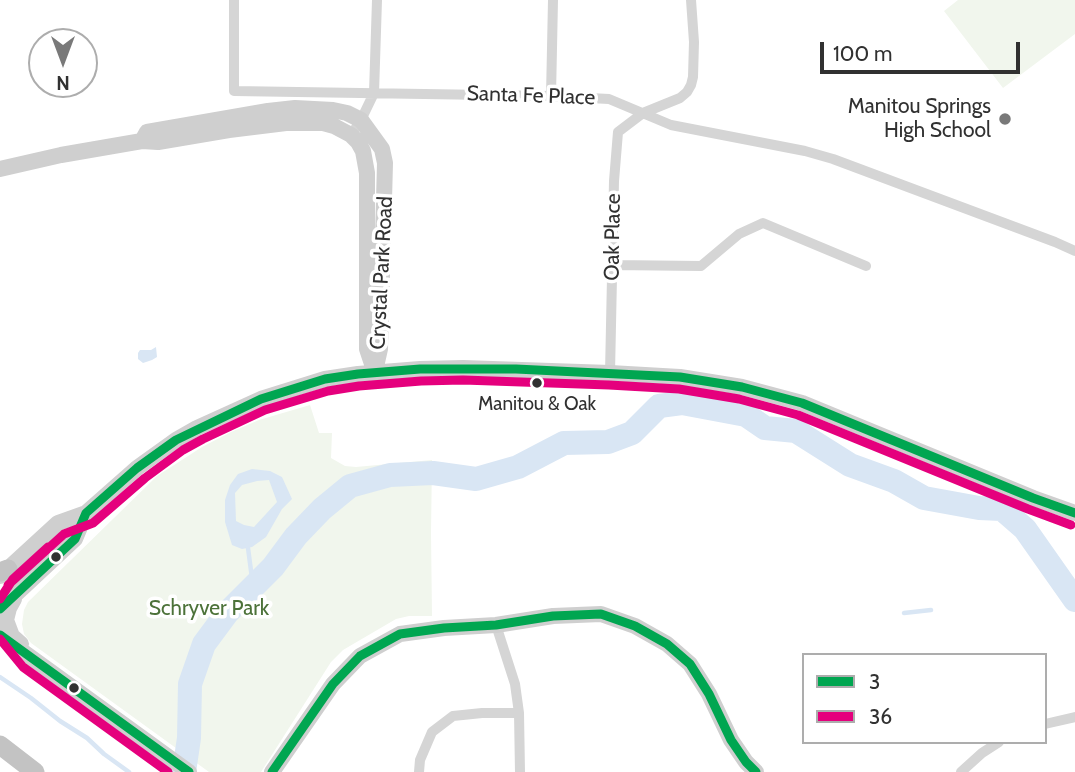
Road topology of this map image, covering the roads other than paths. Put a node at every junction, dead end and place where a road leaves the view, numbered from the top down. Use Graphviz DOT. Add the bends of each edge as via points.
graph roads {
  1 [pos="234,0"];
  2 [pos="377,0"];
  3 [pos="553,0"];
  4 [pos="691,0"];
  5 [pos="374,93"];
  6 [pos="551,96"];
  7 [pos="643,113"];
  8 [pos="361,120"];
  9 [pos="351,135"];
  10 [pos="142,141"];
  11 [pos="0,169"];
  12 [pos="1075,251"];
  13 [pos="612,265"];
  14 [pos="866,266"];
  15 [pos="375,373"];
  16 [pos="610,373"];
  17 [pos="86,513"];
  18 [pos="1075,513"];
  19 [pos="3,572"];
  20 [pos="22,587"];
  21 [pos="0,609"];
  22 [pos="496,625"];
  23 [pos="0,635"];
  24 [pos="0,646"];
  25 [pos="31,657"];
  26 [pos="519,713"];
  27 [pos="1075,717"];
  28 [pos="1047,724"];
  29 [pos="996,744"];
  30 [pos="0,745"];
  31 [pos="36,772"];
  32 [pos="190,772"];
  33 [pos="272,772"];
  34 [pos="419,772"];
  35 [pos="520,772"];
  36 [pos="755,772"];
  37 [pos="961,772"];
  1 -- 5 [label="street, Santa Fe Place" via="234,91"];
  2 -- 5 [label="street"];
  3 -- 6 [label="street"];
  4 -- 7 [label="street" via="691,85 680,98"];
  5 -- 6 [label="street, Santa Fe Place"];
  5 -- 8 [label="street"];
  6 -- 7 [label="street, Santa Fe Place" via="608,99"];
  7 -- 12 [label="street, Santa Fe Place" via="671,125 833,159"];
  7 -- 13 [label="street, Oak Place" via="618,132"];
  8 -- 9 [label="street"];
  8 -- 10 [label="street" via="333,110 295,108 147,132"];
  8 -- 15 [label="street, Crystal Park Road" via="382,149 385,163 380,349"];
  9 -- 10 [label="street" via="323,123 286,123"];
  9 -- 15 [label="street, Crystal Park Road" via="363,151 367,173 367,349"];
  10 -- 11 [label="street"];
  13 -- 14 [label="street" via="701,266 739,234 763,223"];
  13 -- 16 [label="street, Oak Place"];
  15 -- 16 [label="street" via="463,368"];
  15 -- 17 [label="street" via="325,379 221,416 166,447"];
  16 -- 18 [label="street" via="709,381 790,399"];
  17 -- 19 [label="street" via="58,523"];
  17 -- 20 [label="street" via="75,539"];
  20 -- 21 [label="street"];
  20 -- 25 [label="street" via="6,620 12,636"];
  22 -- 26 [label="street"];
  22 -- 33 [label="street" via="400,634 360,656 333,684"];
  22 -- 36 [label="street" via="601,614 667,644 690,664 731,740"];
  23 -- 25 [label="street"];
  24 -- 25 [label="street"];
  25 -- 32 [label="street"];
  26 -- 34 [label="street" via="453,716 432,732"];
  26 -- 35 [label="street"];
  27 -- 28 [label="street"];
  29 -- 37 [label="street"];
  30 -- 31 [label="highway"];
}
